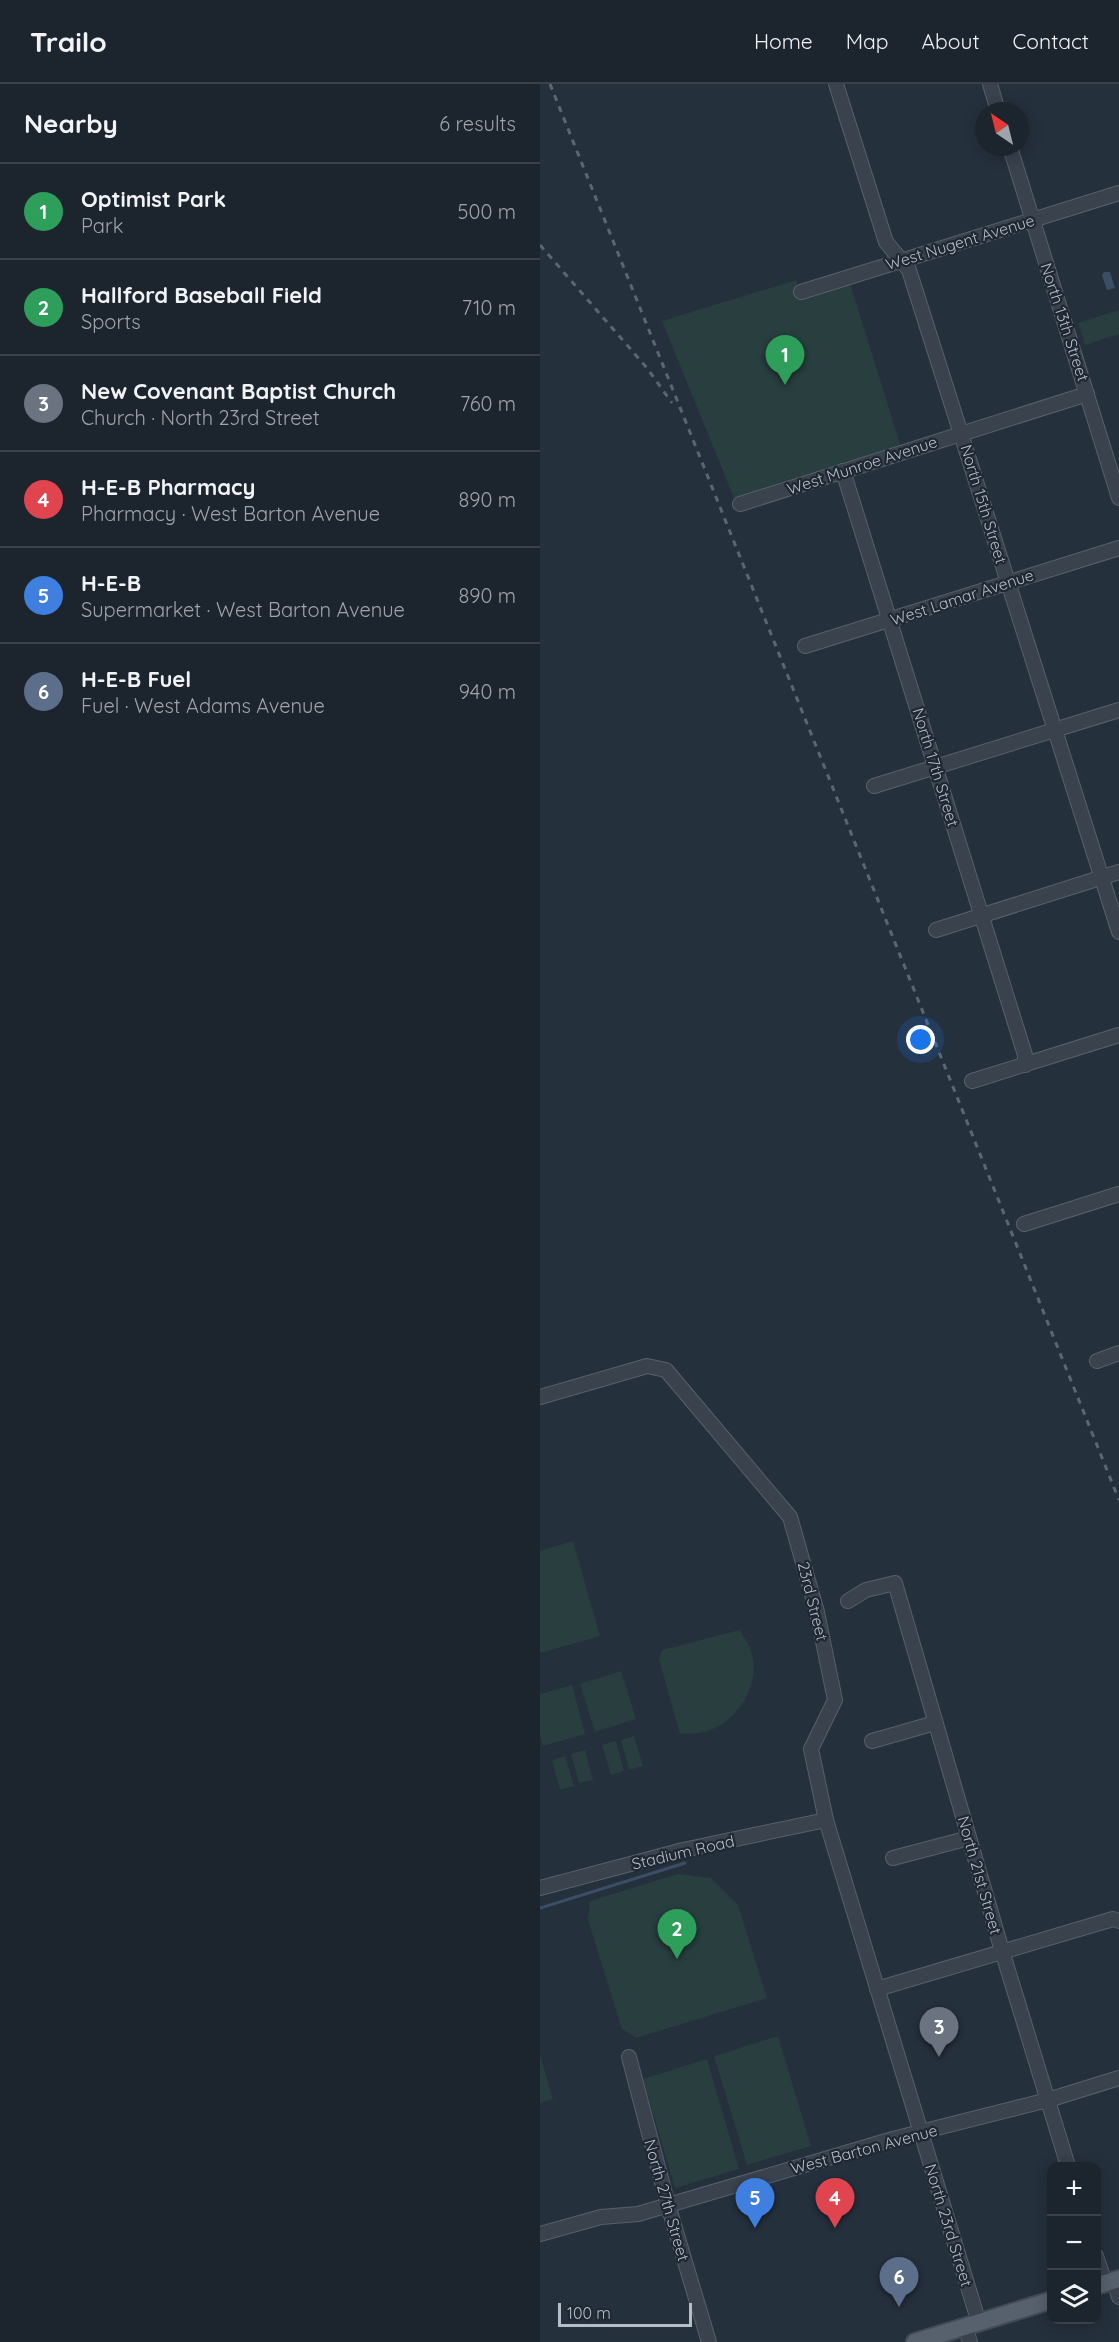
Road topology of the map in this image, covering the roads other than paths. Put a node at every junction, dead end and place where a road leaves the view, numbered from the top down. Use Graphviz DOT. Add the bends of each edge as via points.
graph roads {
  1 [pos="836,84"];
  2 [pos="990,84"];
  3 [pos="995,102"];
  4 [pos="1013,156"];
  5 [pos="1119,193"];
  6 [pos="1032,220"];
  7 [pos="899,261"];
  8 [pos="801,292"];
  9 [pos="1087,394"];
  10 [pos="962,432"];
  11 [pos="843,471"];
  12 [pos="1119,498"];
  13 [pos="740,504"];
  14 [pos="1119,548"];
  15 [pos="1008,582"];
  16 [pos="890,620"];
  17 [pos="805,646"];
  18 [pos="1119,710"];
  19 [pos="1056,730"];
  20 [pos="936,768"];
  21 [pos="874,786"];
  22 [pos="1119,872"];
  23 [pos="1102,877"];
  24 [pos="982,916"];
  25 [pos="936,930"];
  26 [pos="1119,932"];
  27 [pos="1119,1035"];
  28 [pos="1025,1065"];
  29 [pos="972,1081"];
  30 [pos="1119,1194"];
  31 [pos="1024,1224"];
  32 [pos="1119,1353"];
  33 [pos="1097,1360"];
  34 [pos="542,1397"];
  35 [pos="848,1601"];
  36 [pos="934,1723"];
  37 [pos="872,1741"];
  38 [pos="826,1820"];
  39 [pos="969,1838"];
  40 [pos="893,1858"];
  41 [pos="540,1888"];
  42 [pos="1119,1921"];
  43 [pos="1003,1954"];
  44 [pos="877,1989"];
  45 [pos="629,2057"];
  46 [pos="1119,2078"];
  47 [pos="1048,2100"];
  48 [pos="921,2133"];
  49 [pos="1067,2162"];
  50 [pos="668,2205"];
  51 [pos="540,2234"];
  52 [pos="1101,2266"];
  53 [pos="1109,2282"];
  54 [pos="1119,2297"];
  55 [pos="1047,2302"];
  56 [pos="971,2330"];
  57 [pos="709,2342"];
  58 [pos="915,2342"];
  1 -- 7 [label="street, North 15th Street" via="886,242"];
  2 -- 3 [label="street"];
  4 -- 6 [label="street, North 13th Street"];
  5 -- 6 [label="street, West Nugent Avenue"];
  6 -- 7 [label="street, West Nugent Avenue"];
  6 -- 9 [label="street, North 13th Street"];
  7 -- 8 [label="street, West Nugent Avenue"];
  7 -- 10 [label="street, North 15th Street" via="909,270"];
  9 -- 10 [label="street, West Munroe Avenue"];
  9 -- 12 [label="street, North 13th Street"];
  10 -- 11 [label="street, West Munroe Avenue"];
  10 -- 15 [label="street, North 15th Street"];
  11 -- 13 [label="street, West Munroe Avenue"];
  11 -- 16 [label="street, North 17th Street"];
  14 -- 15 [label="street, West Lamar Avenue"];
  15 -- 16 [label="street, West Lamar Avenue"];
  15 -- 19 [label="street, North 15th Street"];
  16 -- 17 [label="street, West Lamar Avenue"];
  16 -- 20 [label="street, North 17th Street"];
  18 -- 19 [label="street"];
  19 -- 20 [label="street"];
  19 -- 23 [label="street, North 15th Street"];
  20 -- 21 [label="street"];
  20 -- 24 [label="street, North 17th Street"];
  22 -- 23 [label="street"];
  23 -- 24 [label="street"];
  23 -- 26 [label="street, North 15th Street"];
  24 -- 25 [label="street"];
  24 -- 28 [label="street, North 17th Street"];
  27 -- 28 [label="street"];
  28 -- 29 [label="street"];
  30 -- 31 [label="street"];
  32 -- 33 [label="street"];
  34 -- 38 [label="street, 23rd Street" via="647,1366 666,1370 790,1517 817,1611 835,1700 811,1749"];
  35 -- 36 [label="street, North 21st Street" via="866,1590 895,1583"];
  36 -- 37 [label="street"];
  36 -- 39 [label="street, North 21st Street"];
  38 -- 41 [label="street, Stadium Road" via="683,1850"];
  38 -- 44 [label="street, 23rd Street"];
  39 -- 40 [label="street"];
  39 -- 43 [label="street, North 21st Street"];
  42 -- 43 [label="street" via="1113,1919"];
  43 -- 44 [label="street"];
  43 -- 47 [label="street, North 21st Street"];
  44 -- 48 [label="street, North 23rd Street"];
  45 -- 50 [label="street, North 27th Street"];
  46 -- 47 [label="street, West Barton Avenue"];
  47 -- 48 [label="street, West Barton Avenue"];
  47 -- 49 [label="street, North 21st Street"];
  48 -- 50 [label="street, West Barton Avenue"];
  48 -- 56 [label="street, North 23rd Street"];
  50 -- 51 [label="street, West Barton Avenue" via="638,2214 601,2217"];
  50 -- 57 [label="street, North 27th Street"];
  52 -- 53 [label="street"];
  53 -- 54 [label="street"];
  55 -- 56 [label="main road"];
  56 -- 58 [label="main road"];
}
